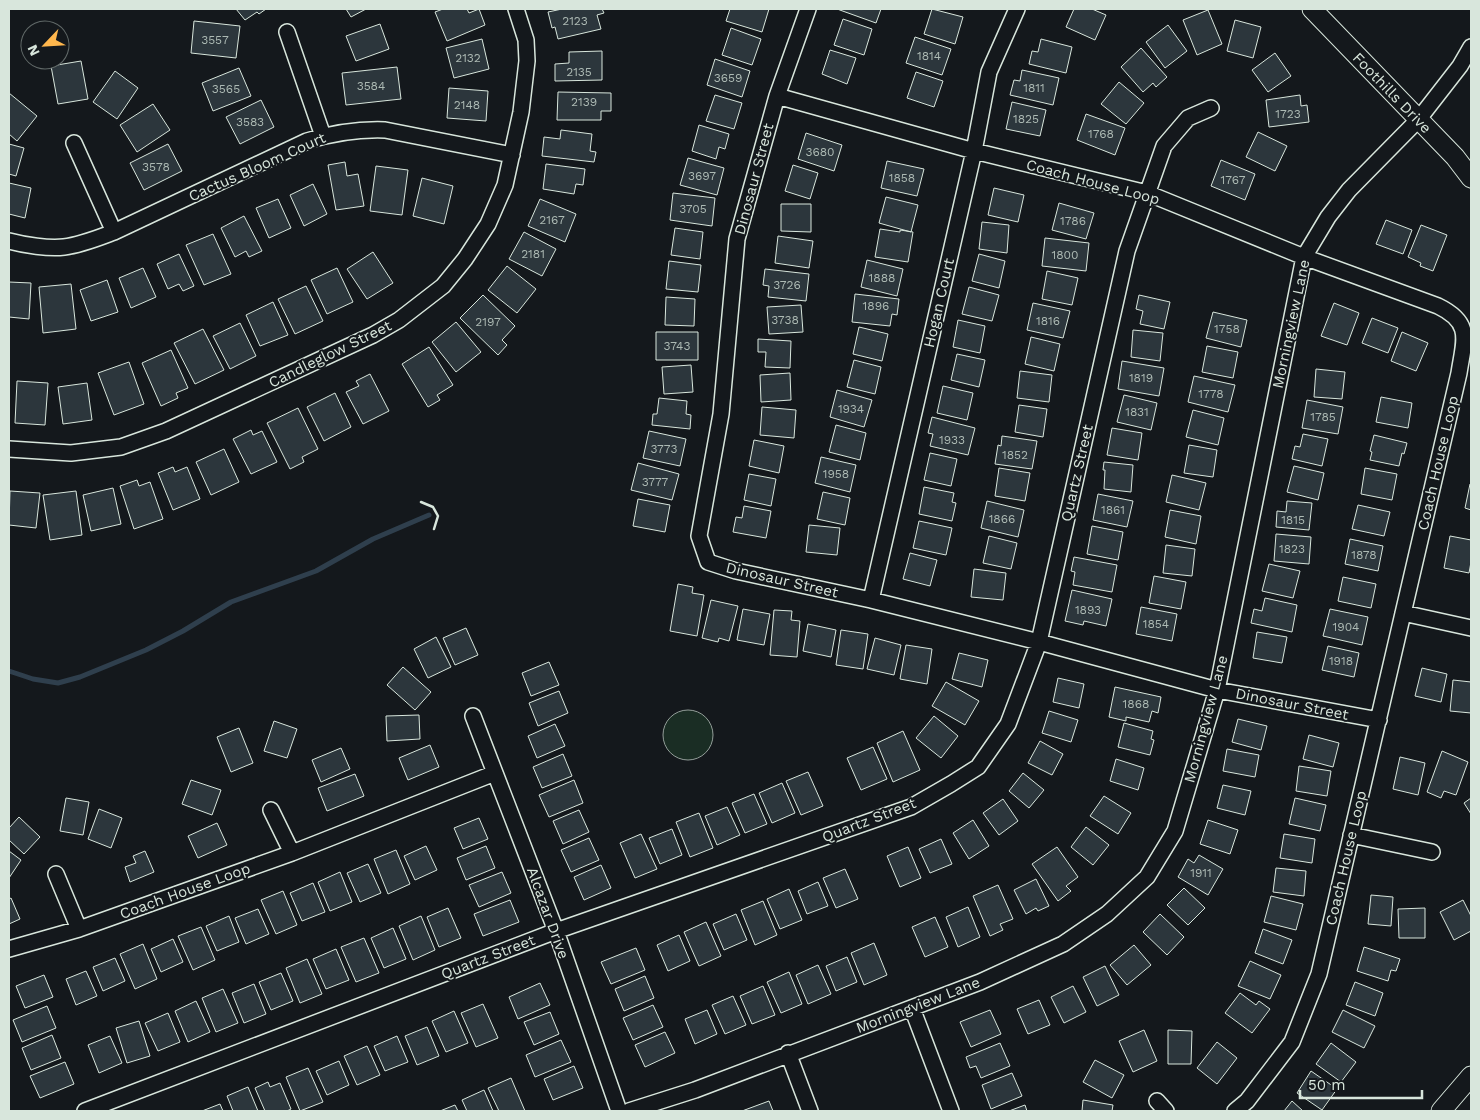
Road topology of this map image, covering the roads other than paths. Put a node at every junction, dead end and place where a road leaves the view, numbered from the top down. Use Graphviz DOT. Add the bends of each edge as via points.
graph roads {
  1 [pos="516,9"];
  2 [pos="808,9"];
  3 [pos="1017,9"];
  4 [pos="1312,9"];
  5 [pos="287,32"];
  6 [pos="1471,47"];
  7 [pos="776,96"];
  8 [pos="1211,108"];
  9 [pos="1418,120"];
  10 [pos="323,136"];
  11 [pos="74,143"];
  12 [pos="974,151"];
  13 [pos="512,155"];
  14 [pos="1471,178"];
  15 [pos="1147,193"];
  16 [pos="114,232"];
  17 [pos="9,241"];
  18 [pos="1304,257"];
  19 [pos="9,449"];
  20 [pos="871,600"];
  21 [pos="1403,613"];
  22 [pos="1471,628"];
  23 [pos="1039,642"];
  24 [pos="1217,690"];
  25 [pos="473,716"];
  26 [pos="1379,720"];
  27 [pos="495,773"];
  28 [pos="271,810"];
  29 [pos="1351,835"];
  30 [pos="1432,852"];
  31 [pos="292,853"];
  32 [pos="56,874"];
  33 [pos="79,929"];
  34 [pos="556,930"];
  35 [pos="9,949"];
  36 [pos="912,1008"];
  37 [pos="788,1053"];
  38 [pos="1471,1076"];
  39 [pos="85,1111"];
  40 [pos="619,1111"];
  41 [pos="629,1111"];
  42 [pos="810,1111"];
  43 [pos="951,1111"];
  44 [pos="1235,1111"];
  45 [pos="1441,1111"];
  1 -- 13 [label="street, Candleglow Street" via="526,40 527,61"];
  2 -- 7 [label="street, Dinosaur Street"];
  3 -- 12 [label="street, Hogan Court" via="989,72"];
  4 -- 9 [label="street, Foothills Drive"];
  5 -- 10 [label="street"];
  6 -- 9 [label="street, Morningview Lane"];
  7 -- 12 [label="street, Coach House Loop"];
  7 -- 20 [label="street, Dinosaur Street" via="738,239 721,414 699,536 708,562"];
  8 -- 15 [label="street, Quartz Street" via="1188,118 1164,146"];
  9 -- 14 [label="street, Foothills Drive" via="1456,157"];
  9 -- 18 [label="street, Morningview Lane" via="1349,190"];
  10 -- 13 [label="street, Cactus Bloom Court" via="363,129 384,130"];
  10 -- 16 [label="street, Cactus Bloom Court"];
  11 -- 16 [label="street"];
  12 -- 15 [label="street, Coach House Loop"];
  12 -- 20 [label="street, Hogan Court"];
  13 -- 19 [label="street, Candleglow Street" via="505,185 488,224 465,259 443,286 399,320 166,432 121,446 71,453"];
  15 -- 18 [label="street, Coach House Loop"];
  15 -- 23 [label="street, Quartz Street" via="1127,251"];
  16 -- 17 [label="street, Cactus Bloom Court" via="63,248"];
  18 -- 21 [label="street, Coach House Loop" via="1438,306 1452,312 1461,322 1464,336 1459,373"];
  18 -- 24 [label="street, Morningview Lane"];
  20 -- 23 [label="street, Dinosaur Street"];
  21 -- 22 [label="street"];
  21 -- 26 [label="street, Coach House Loop"];
  23 -- 24 [label="street, Dinosaur Street"];
  23 -- 34 [label="street, Quartz Street" via="1008,724 978,766 951,784 911,807"];
  24 -- 26 [label="street, Dinosaur Street"];
  24 -- 36 [label="street, Morningview Lane" via="1174,831 1147,877 1107,914 1063,944 980,982"];
  25 -- 27 [label="street, Alcazar Drive"];
  26 -- 29 [label="street, Coach House Loop"];
  27 -- 31 [label="street, Coach House Loop"];
  27 -- 34 [label="street, Alcazar Drive"];
  28 -- 31 [label="street"];
  29 -- 30 [label="street"];
  29 -- 44 [label="street, Coach House Loop" via="1319,974 1292,1042 1247,1101"];
  31 -- 33 [label="street, Coach House Loop"];
  32 -- 33 [label="street"];
  33 -- 35 [label="street, Coach House Loop"];
  34 -- 39 [label="street, Quartz Street"];
  34 -- 40 [label="street, Alcazar Drive"];
  36 -- 37 [label="street, Morningview Lane"];
  36 -- 43 [label="street"];
  37 -- 41 [label="street, Morningview Lane" via="695,1090"];
  37 -- 42 [label="street"];
  38 -- 45 [label="street"];
}
